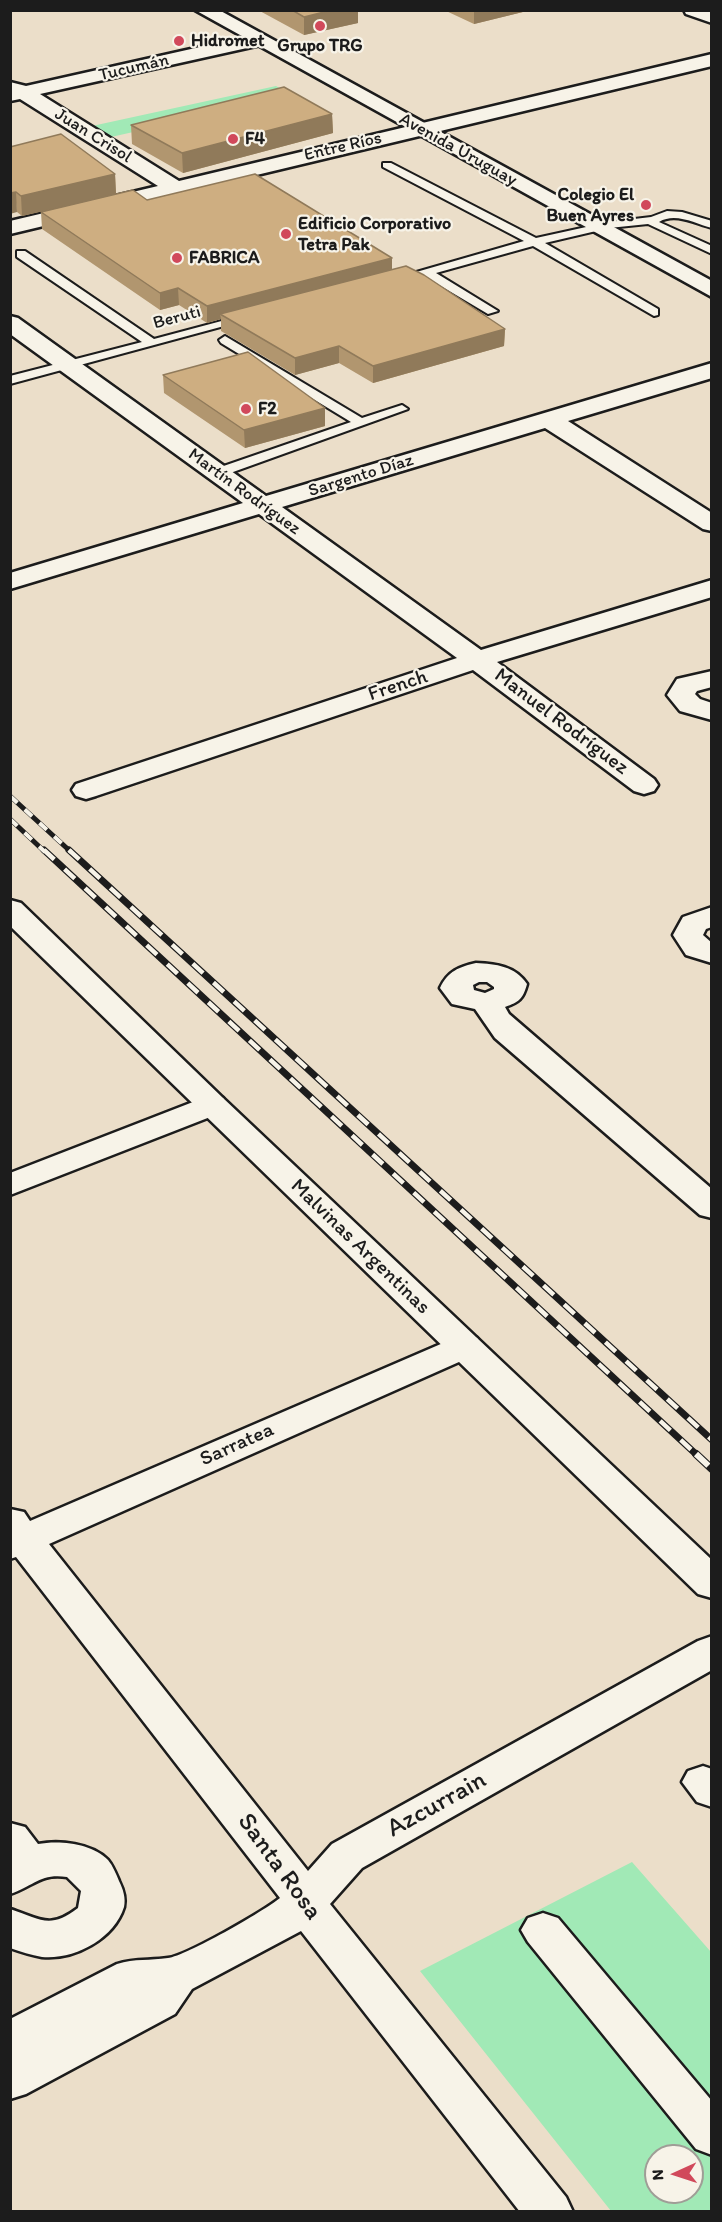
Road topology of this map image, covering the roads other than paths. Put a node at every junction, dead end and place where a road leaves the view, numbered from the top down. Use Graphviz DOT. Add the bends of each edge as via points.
graph roads {
  1 [pos="204,10"];
  2 [pos="693,10"];
  3 [pos="711,18"];
  4 [pos="258,40"];
  5 [pos="711,60"];
  6 [pos="15,91"];
  7 [pos="419,129"];
  8 [pos="387,165"];
  9 [pos="175,188"];
  10 [pos="653,221"];
  11 [pos="711,225"];
  12 [pos="598,227"];
  13 [pos="10,228"];
  14 [pos="536,243"];
  15 [pos="711,251"];
  16 [pos="21,254"];
  17 [pos="426,272"];
  18 [pos="381,283"];
  19 [pos="711,290"];
  20 [pos="492,311"];
  21 [pos="654,312"];
  22 [pos="256,316"];
  23 [pos="10,323"];
  24 [pos="225,340"];
  25 [pos="152,343"];
  26 [pos="68,365"];
  27 [pos="711,370"];
  28 [pos="10,380"];
  29 [pos="402,409"];
  30 [pos="548,419"];
  31 [pos="360,423"];
  32 [pos="217,473"];
  33 [pos="262,506"];
  34 [pos="711,524"];
  35 [pos="10,581"];
  36 [pos="711,588"];
  37 [pos="477,660"];
  38 [pos="711,679"];
  39 [pos="711,711"];
  40 [pos="644,785"];
  41 [pos="86,790"];
  42 [pos="10,909"];
  43 [pos="711,916"];
  44 [pos="711,954"];
  45 [pos="487,1003"];
  46 [pos="211,1105"];
  47 [pos="10,1185"];
  48 [pos="711,1207"];
  49 [pos="464,1346"];
  50 [pos="15,1535"];
  51 [pos="711,1584"];
  52 [pos="711,1652"];
  53 [pos="16,1860"];
  54 [pos="307,1901"];
  55 [pos="10,1926"];
  56 [pos="543,1930"];
  57 [pos="176,1976"];
  58 [pos="10,2041"];
  59 [pos="10,2080"];
  60 [pos="711,2135"];
  61 [pos="549,2211"];
  1 -- 4 [label="street, Avenida Uruguay"];
  2 -- 3 [label="street"];
  4 -- 6 [label="street, Tucumán"];
  4 -- 7 [label="street, Avenida Uruguay"];
  5 -- 7 [label="street, Entre Ríos"];
  6 -- 9 [label="street, Juan Crisol"];
  7 -- 9 [label="street, Entre Ríos"];
  7 -- 12 [label="street, Avenida Uruguay"];
  8 -- 14 [label="lane"];
  9 -- 13 [label="street, Entre Ríos"];
  10 -- 11 [label="lane" via="683,215"];
  10 -- 12 [label="lane" via="644,218"];
  10 -- 15 [label="lane"];
  12 -- 14 [label="lane"];
  12 -- 19 [label="street, Avenida Uruguay"];
  14 -- 17 [label="lane"];
  14 -- 21 [label="lane"];
  16 -- 25 [label="lane"];
  17 -- 18 [label="lane"];
  17 -- 20 [label="lane"];
  22 -- 25 [label="lane, Beruti"];
  23 -- 26 [label="street, Martín Rodríguez"];
  24 -- 31 [label="lane"];
  25 -- 26 [label="lane, Beruti"];
  26 -- 28 [label="lane, Beruti"];
  26 -- 32 [label="street, Martín Rodríguez"];
  27 -- 30 [label="street, Sargento Díaz"];
  29 -- 31 [label="lane"];
  30 -- 33 [label="street, Sargento Díaz"];
  30 -- 34 [label="street"];
  31 -- 32 [label="lane"];
  32 -- 33 [label="street, Martín Rodríguez"];
  33 -- 35 [label="street, Sargento Díaz"];
  33 -- 37 [label="street, Martín Rodríguez"];
  36 -- 37 [label="street, French"];
  37 -- 40 [label="street, Manuel Rodríguez"];
  37 -- 41 [label="street, French"];
  38 -- 39 [label="street" via="687,685 681,695 690,705"];
  42 -- 46 [label="street, Malvinas Argentinas"];
  43 -- 44 [label="street" via="694,923 688,935 697,948"];
  45 -- 48 [label="street" via="507,1031"];
  46 -- 47 [label="street"];
  46 -- 49 [label="street, Malvinas Argentinas"];
  49 -- 50 [label="street, Sarratea"];
  49 -- 51 [label="street, Malvinas Argentinas"];
  50 -- 54 [label="street, Santa Rosa"];
  52 -- 54 [label="street, Azcurrain" via="347,1856"];
  53 -- 55 [label="street" via="63,1859 79,1863 101,1884 104,1898 90,1925 60,1939 28,1937"];
  54 -- 57 [label="street, Azcurrain" via="280,1923"];
  54 -- 61 [label="street, Santa Rosa" via="325,1930"];
  56 -- 60 [label="street"];
  57 -- 58 [label="street, Azcurrain" via="134,1977"];
  57 -- 59 [label="street, Azcurrain" via="159,2001"];
}
